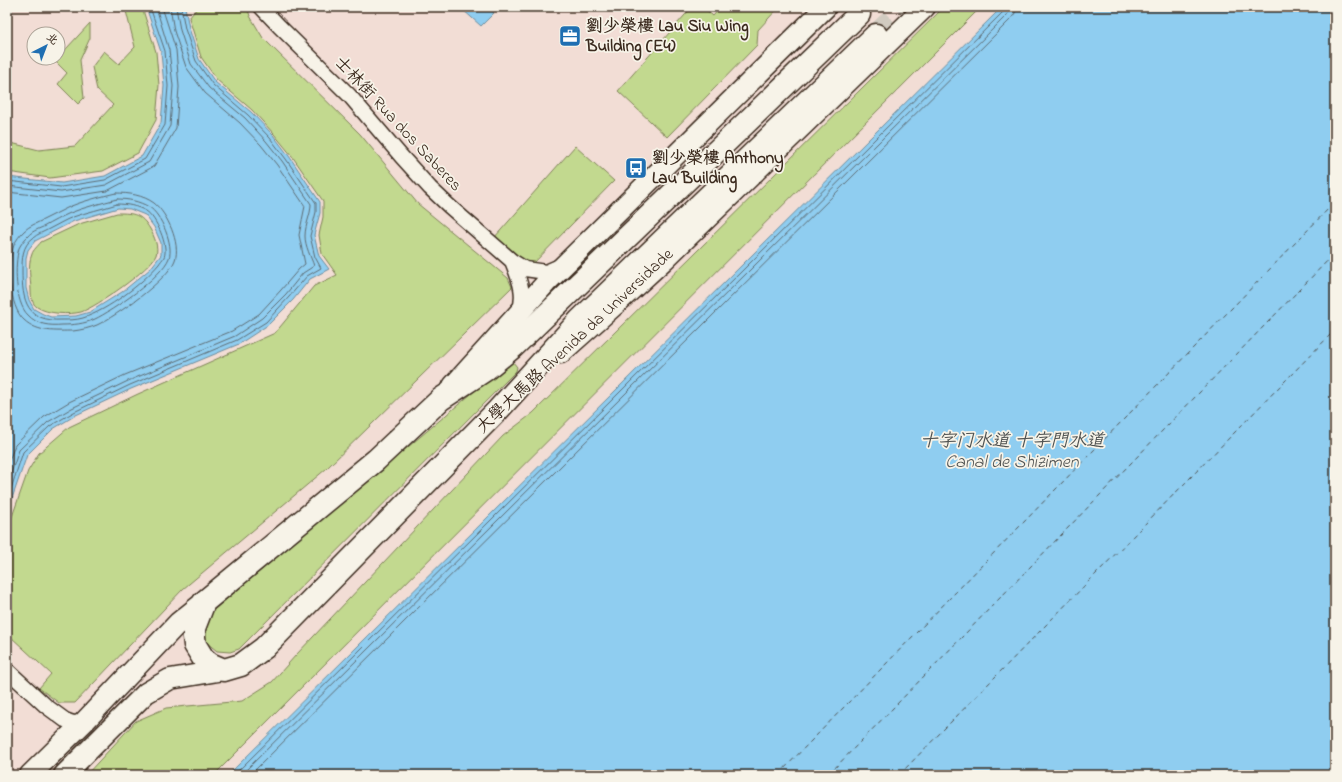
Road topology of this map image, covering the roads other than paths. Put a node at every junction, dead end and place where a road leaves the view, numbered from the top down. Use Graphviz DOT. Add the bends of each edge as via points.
graph roads {
  1 [pos="261,7"];
  2 [pos="826,7"];
  3 [pos="925,7"];
  4 [pos="859,14"];
  5 [pos="876,35"];
  6 [pos="512,261"];
  7 [pos="565,264"];
  8 [pos="519,313"];
  9 [pos="441,399"];
  10 [pos="498,410"];
  11 [pos="204,602"];
  12 [pos="7,670"];
  13 [pos="224,670"];
  14 [pos="46,706"];
  15 [pos="84,722"];
  16 [pos="57,748"];
  17 [pos="30,775"];
  18 [pos="64,775"];
  1 -- 6 [label="street, 士林街 Rua dos Saberes" via="349,95 430,188"];
  2 -- 7 [label="main road"];
  3 -- 10 [label="main road, 大學大馬路 Avenida da Universidade" via="664,260"];
  4 -- 9 [label="main road" via="528,332 485,370"];
  5 -- 10 [label="main road" via="580,320"];
  6 -- 7 [label="street, 士林街 Rua dos Saberes" via="525,269 546,272"];
  6 -- 8 [label="street" via="523,294"];
  7 -- 8 [label="main road"];
  8 -- 9 [label="main road"];
  9 -- 11 [label="main road" via="376,460"];
  10 -- 13 [label="main road, 大學大馬路 Avenida da Universidade" via="264,648 241,665"];
  11 -- 13 [label="main road" via="194,628 195,645 203,658"];
  11 -- 15 [label="main road" via="179,622"];
  12 -- 14 [label="street"];
  13 -- 18 [label="main road, 大學大馬路 Avenida da Universidade" via="170,679 146,693"];
  14 -- 15 [label="street" via="64,720 73,723"];
  14 -- 16 [label="street" via="51,717 60,724 61,736"];
  15 -- 16 [label="main road"];
  16 -- 17 [label="main road"];
}
